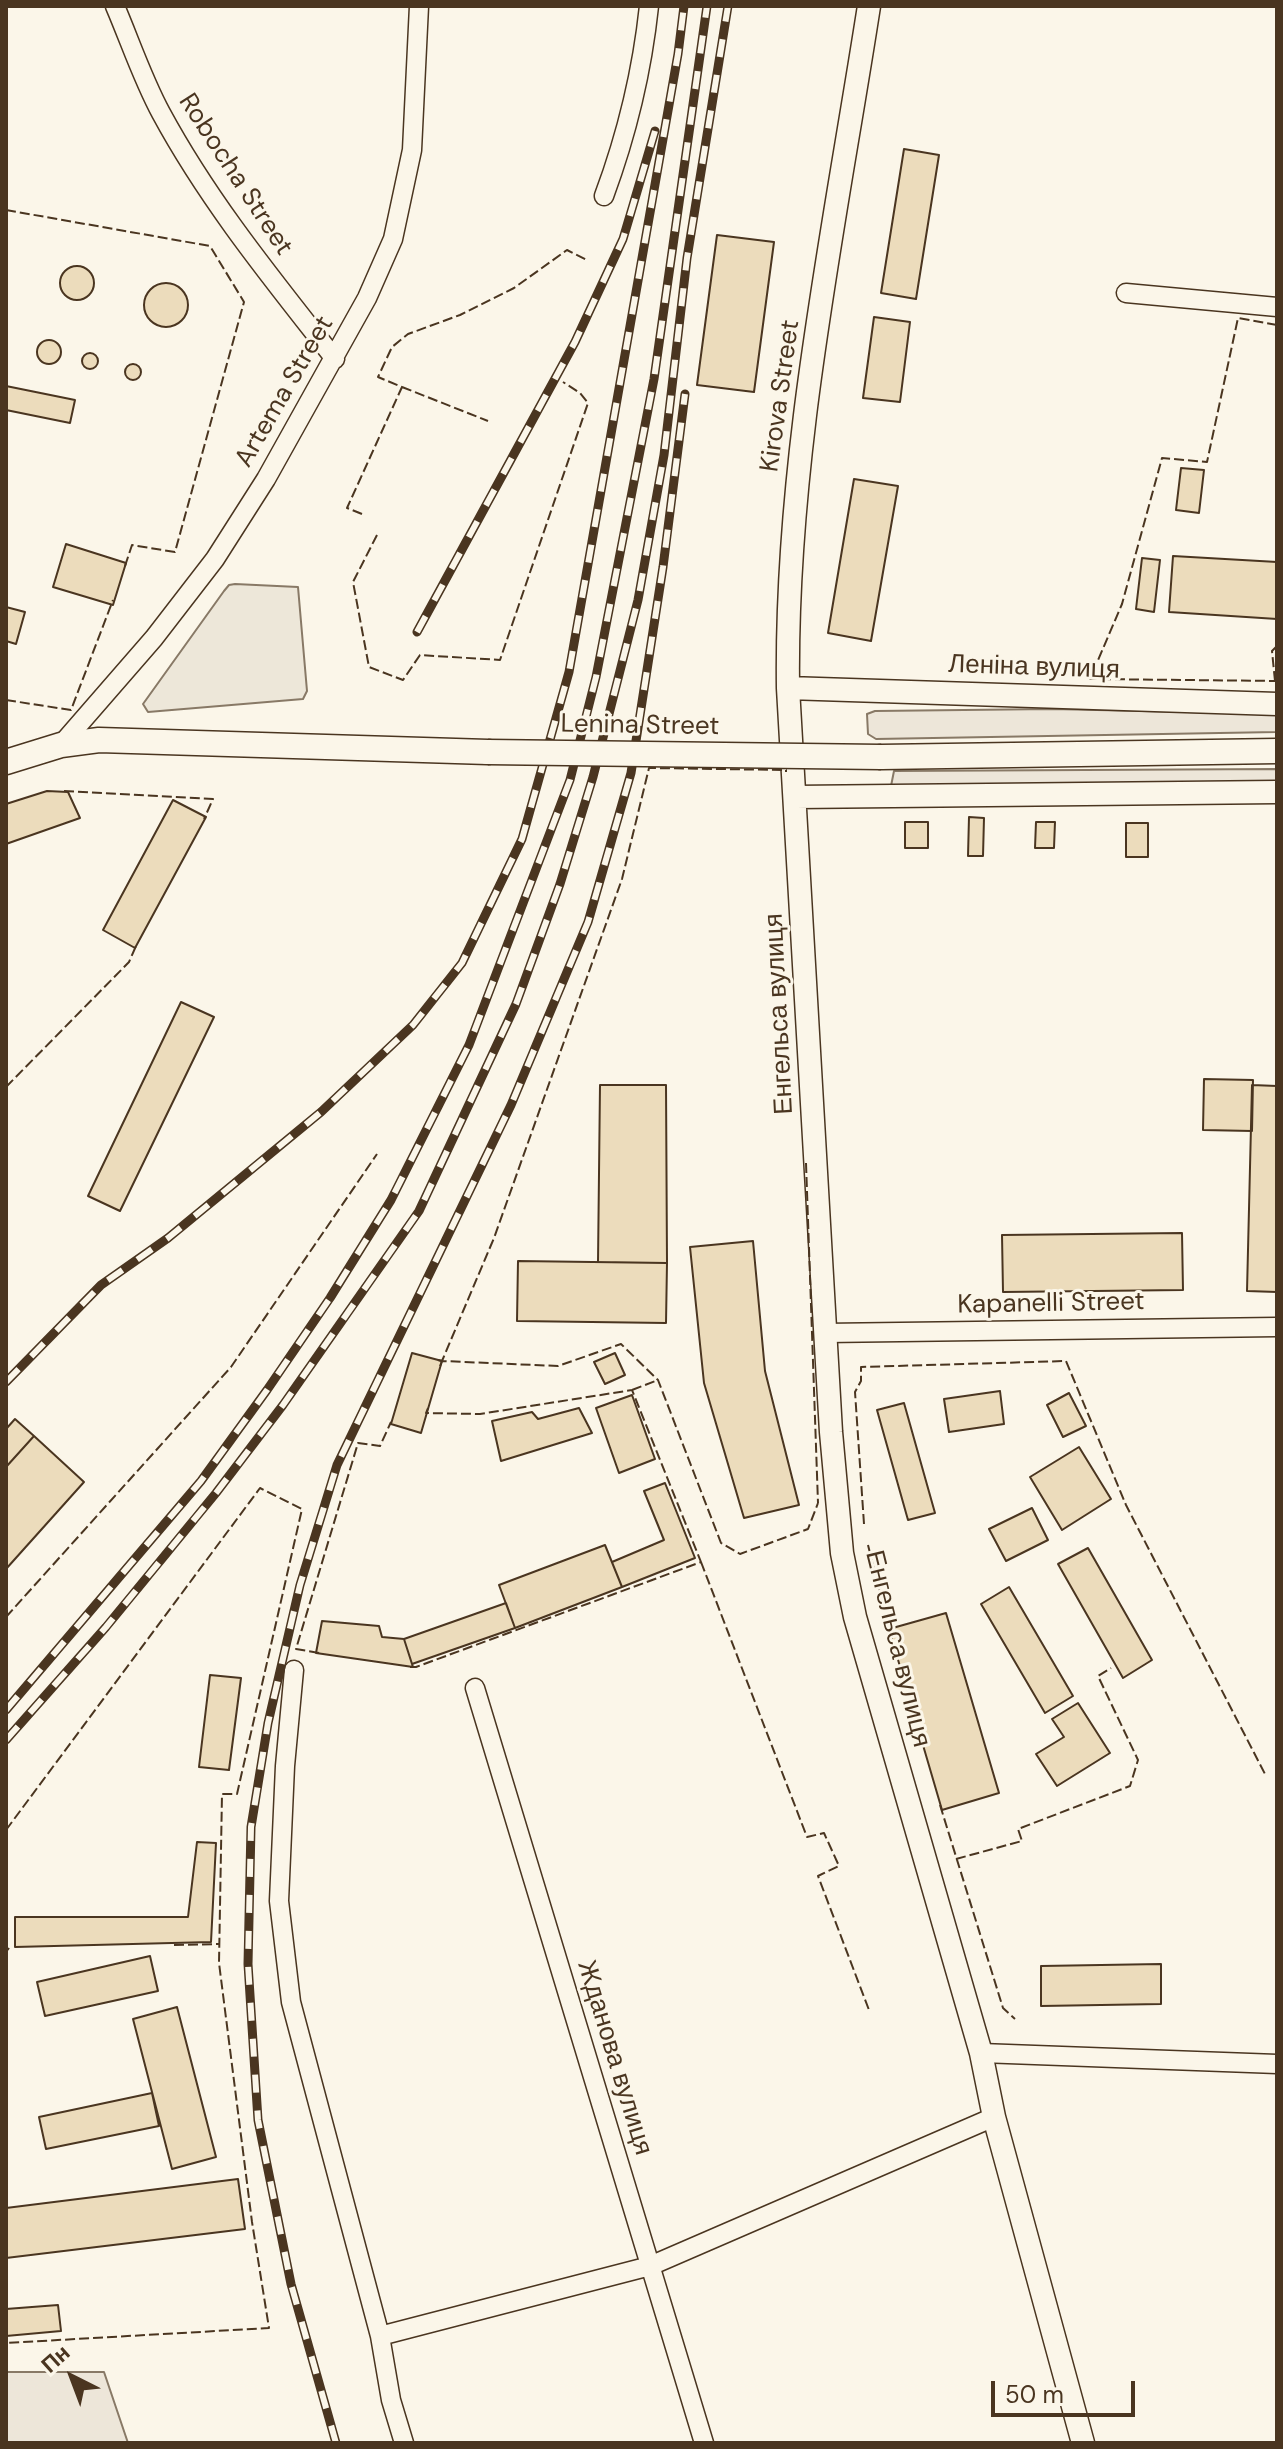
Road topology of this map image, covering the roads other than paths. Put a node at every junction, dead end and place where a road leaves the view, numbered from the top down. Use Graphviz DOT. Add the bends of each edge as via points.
graph roads {
  1 [pos="115,6"];
  2 [pos="419,6"];
  3 [pos="649,6"];
  4 [pos="869,6"];
  5 [pos="604,196"];
  6 [pos="1126,293"];
  7 [pos="1277,307"];
  8 [pos="335,359"];
  9 [pos="788,688"];
  10 [pos="1277,704"];
  11 [pos="61,745"];
  12 [pos="1277,751"];
  13 [pos="6,762"];
  14 [pos="1277,792"];
  15 [pos="796,797"];
  16 [pos="1277,1327"];
  17 [pos="825,1333"];
  18 [pos="294,1670"];
  19 [pos="475,1688"];
  20 [pos="981,2053"];
  21 [pos="1277,2064"];
  22 [pos="994,2117"];
  23 [pos="650,2266"];
  24 [pos="380,2336"];
  25 [pos="404,2443"];
  26 [pos="704,2443"];
  27 [pos="1083,2443"];
  1 -- 8 [label="street, Robocha Street" via="160,112 190,161 234,231"];
  2 -- 8 [label="street, Artema Street" via="412,150 393,239"];
  3 -- 5 [label="street" via="642,69"];
  4 -- 9 [label="street, Kirova Street" via="797,473"];
  6 -- 7 [label="street"];
  8 -- 11 [label="street, Artema Street" via="215,559 145,650"];
  9 -- 10 [label="street, Леніна вулиця"];
  9 -- 15 [label="street, Kirova Street"];
  11 -- 12 [label="main road, Lenina Street, bridge" via="136,740 881,757"];
  11 -- 13 [label="main road, Lenina Street"];
  14 -- 15 [label="street"];
  15 -- 17 [label="street, Енгельса вулиця"];
  16 -- 17 [label="street, Kapanelli Street"];
  17 -- 20 [label="street, Енгельса вулиця" via="842,1553 855,1617"];
  18 -- 24 [label="street" via="279,1901 291,2002"];
  19 -- 23 [label="street, Жданова вулиця"];
  20 -- 21 [label="street"];
  20 -- 22 [label="street, Енгельса вулиця"];
  22 -- 23 [label="street"];
  22 -- 27 [label="street, Енгельса вулиця"];
  23 -- 24 [label="street"];
  23 -- 26 [label="street, Жданова вулиця"];
  24 -- 25 [label="street"];
}
